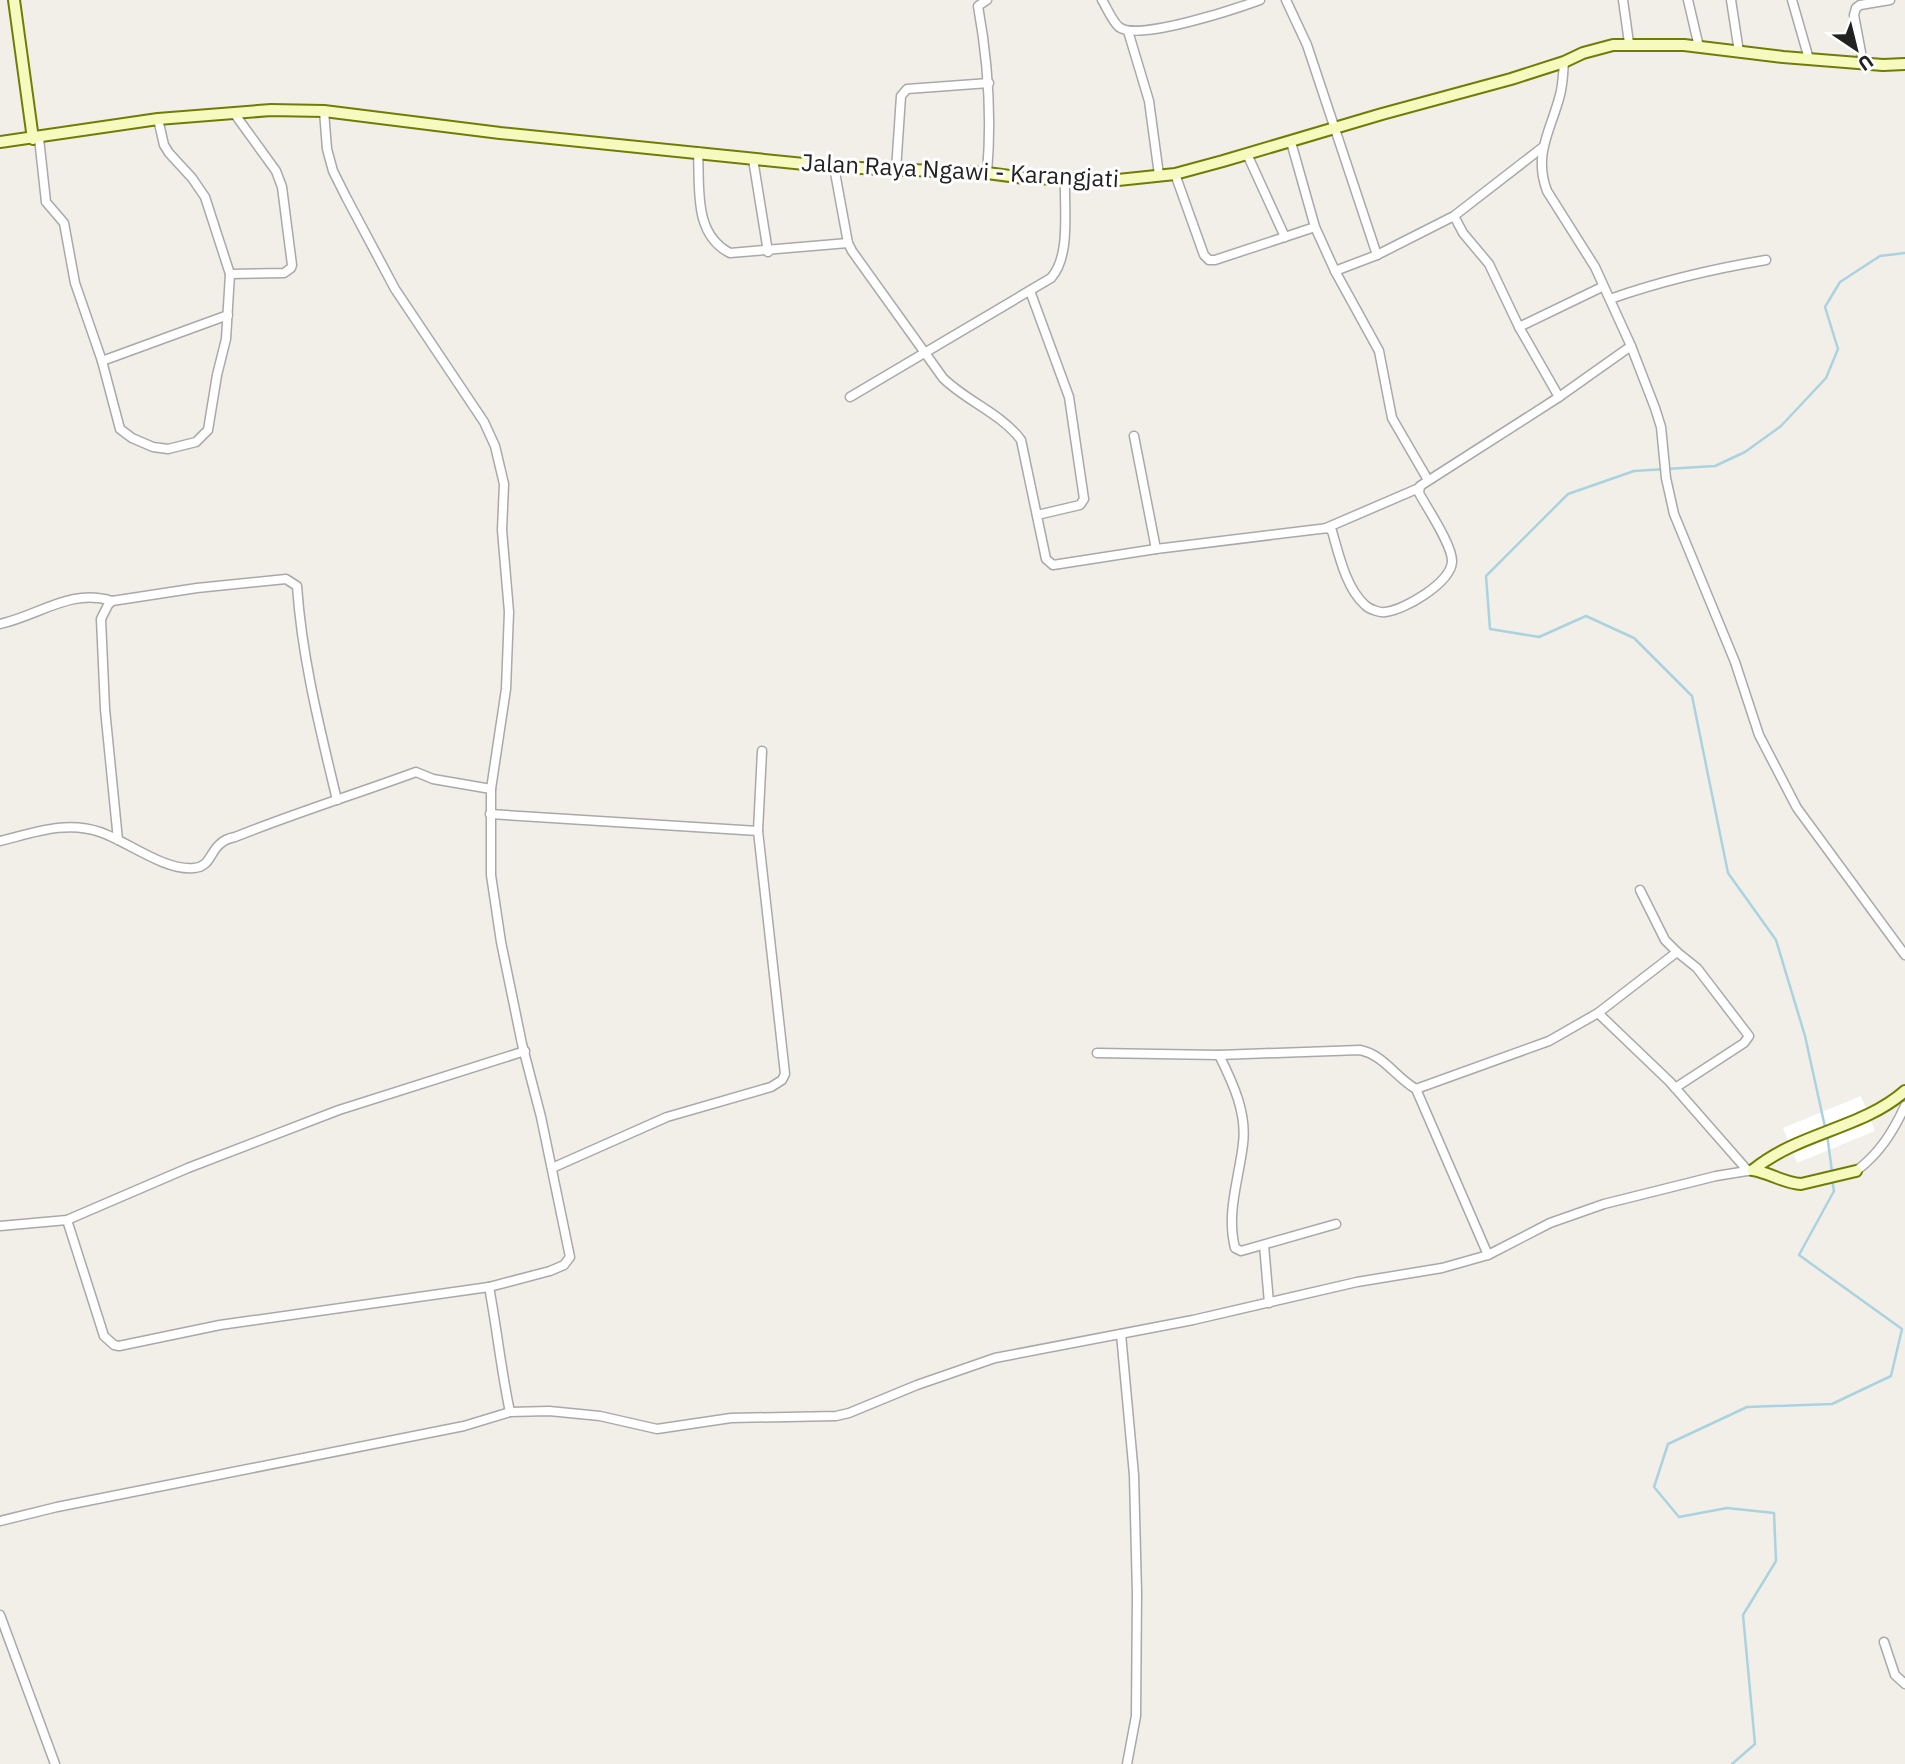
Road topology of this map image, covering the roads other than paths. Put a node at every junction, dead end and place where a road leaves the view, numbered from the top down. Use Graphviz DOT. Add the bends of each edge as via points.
graph roads {
  1 [pos="14,0"];
  2 [pos="987,0"];
  3 [pos="1102,0"];
  4 [pos="1261,0"];
  5 [pos="1286,0"];
  6 [pos="1623,0"];
  7 [pos="1688,0"];
  8 [pos="1731,0"];
  9 [pos="1792,0"];
  10 [pos="1890,0"];
  11 [pos="1128,31"];
  12 [pos="1629,43"];
  13 [pos="1699,47"];
  14 [pos="1738,52"];
  15 [pos="1809,59"];
  16 [pos="1564,62"];
  17 [pos="1863,64"];
  18 [pos="1905,64"];
  19 [pos="989,83"];
  20 [pos="324,111"];
  21 [pos="234,113"];
  22 [pos="158,119"];
  23 [pos="1335,128"];
  24 [pos="36,138"];
  25 [pos="0,142"];
  26 [pos="1292,142"];
  27 [pos="1543,147"];
  28 [pos="698,152"];
  29 [pos="1247,154"];
  30 [pos="753,159"];
  31 [pos="834,167"];
  32 [pos="897,170"];
  33 [pos="987,173"];
  34 [pos="1175,174"];
  35 [pos="1160,175"];
  36 [pos="1065,179"];
  37 [pos="1454,216"];
  38 [pos="1315,227"];
  39 [pos="1285,237"];
  40 [pos="848,243"];
  41 [pos="768,251"];
  42 [pos="1377,255"];
  43 [pos="1766,260"];
  44 [pos="1335,271"];
  45 [pos="230,274"];
  46 [pos="1602,287"];
  47 [pos="1030,291"];
  48 [pos="1609,299"];
  49 [pos="228,315"];
  50 [pos="1519,327"];
  51 [pos="1631,346"];
  52 [pos="924,354"];
  53 [pos="103,361"];
  54 [pos="850,397"];
  55 [pos="1559,397"];
  56 [pos="1134,436"];
  57 [pos="1428,480"];
  58 [pos="1419,488"];
  59 [pos="1037,515"];
  60 [pos="1326,528"];
  61 [pos="1156,549"];
  62 [pos="113,601"];
  63 [pos="0,624"];
  64 [pos="762,751"];
  65 [pos="491,789"];
  66 [pos="337,800"];
  67 [pos="490,814"];
  68 [pos="758,831"];
  69 [pos="118,840"];
  70 [pos="0,841"];
  71 [pos="1640,890"];
  72 [pos="1677,952"];
  73 [pos="1905,955"];
  74 [pos="1598,1013"];
  75 [pos="525,1051"];
  76 [pos="1097,1053"];
  77 [pos="1219,1055"];
  78 [pos="1416,1088"];
  79 [pos="1675,1088"];
  80 [pos="1905,1091"];
  81 [pos="1905,1106"];
  82 [pos="552,1168"];
  83 [pos="1750,1171"];
  84 [pos="1856,1171"];
  85 [pos="66,1220"];
  86 [pos="1336,1224"];
  87 [pos="0,1226"];
  88 [pos="1264,1244"];
  89 [pos="1488,1255"];
  90 [pos="489,1287"];
  91 [pos="1269,1303"];
  92 [pos="1121,1334"];
  93 [pos="510,1412"];
  94 [pos="0,1521"];
  95 [pos="0,1615"];
  96 [pos="1884,1642"];
  97 [pos="1905,1684"];
  98 [pos="55,1764"];
  99 [pos="1127,1764"];
  1 -- 24 [label="street"];
  2 -- 19 [label="street" via="978,6"];
  3 -- 11 [label="street" via="1119,27"];
  4 -- 11 [label="street" via="1172,26"];
  5 -- 23 [label="street" via="1307,45"];
  6 -- 12 [label="street"];
  7 -- 13 [label="street"];
  8 -- 14 [label="street"];
  9 -- 15 [label="street"];
  10 -- 17 [label="street" via="1856,8"];
  11 -- 35 [label="street" via="1149,100"];
  12 -- 13 [label="street, Jalan Raya Ngawi - Karangjati"];
  12 -- 16 [label="street, Jalan Raya Ngawi - Karangjati"];
  13 -- 14 [label="street, Jalan Raya Ngawi - Karangjati"];
  14 -- 15 [label="street, Jalan Raya Ngawi - Karangjati"];
  15 -- 17 [label="street, Jalan Raya Ngawi - Karangjati"];
  16 -- 23 [label="street, Jalan Raya Ngawi - Karangjati"];
  16 -- 27 [label="street" via="1560,94"];
  17 -- 18 [label="street, Jalan Raya Ngawi - Karangjati"];
  19 -- 32 [label="street" via="904,91"];
  19 -- 33 [label="street"];
  20 -- 21 [label="street, Jalan Raya Ngawi - Karangjati"];
  20 -- 28 [label="street, Jalan Raya Ngawi - Karangjati"];
  20 -- 65 [label="street" via="327,149 346,197 395,289 484,422 500,465 509,612 506,689"];
  21 -- 22 [label="street, Jalan Raya Ngawi - Karangjati"];
  21 -- 45 [label="street" via="282,187 292,265 284,273"];
  22 -- 24 [label="street, Jalan Raya Ngawi - Karangjati"];
  22 -- 45 [label="street" via="164,145 205,197"];
  23 -- 26 [label="street, Jalan Raya Ngawi - Karangjati"];
  23 -- 42 [label="street"];
  24 -- 25 [label="street, Jalan Raya Ngawi - Karangjati"];
  24 -- 53 [label="street" via="46,202 64,223 75,283"];
  26 -- 29 [label="street, Jalan Raya Ngawi - Karangjati"];
  26 -- 38 [label="street"];
  27 -- 37 [label="street"];
  27 -- 46 [label="street" via="1547,191 1585,249"];
  28 -- 30 [label="street, Jalan Raya Ngawi - Karangjati"];
  28 -- 41 [label="street" via="701,219 710,236 730,253"];
  29 -- 34 [label="street, Jalan Raya Ngawi - Karangjati"];
  29 -- 39 [label="street"];
  30 -- 31 [label="street, Jalan Raya Ngawi - Karangjati"];
  30 -- 41 [label="street"];
  31 -- 32 [label="street, Jalan Raya Ngawi - Karangjati"];
  31 -- 40 [label="street"];
  32 -- 33 [label="street, Jalan Raya Ngawi - Karangjati"];
  33 -- 36 [label="street, Jalan Raya Ngawi - Karangjati"];
  34 -- 35 [label="street, Jalan Raya Ngawi - Karangjati"];
  34 -- 39 [label="street" via="1209,260"];
  35 -- 36 [label="street, Jalan Raya Ngawi - Karangjati"];
  36 -- 47 [label="street" via="1059,270"];
  37 -- 42 [label="street"];
  37 -- 50 [label="street" via="1489,264"];
  38 -- 39 [label="street"];
  38 -- 44 [label="street"];
  40 -- 41 [label="street"];
  40 -- 52 [label="street"];
  42 -- 44 [label="street"];
  43 -- 48 [label="street" via="1654,283"];
  44 -- 57 [label="street" via="1379,351 1392,418"];
  45 -- 49 [label="street"];
  46 -- 48 [label="street"];
  46 -- 50 [label="street"];
  47 -- 52 [label="street"];
  47 -- 59 [label="street" via="1069,397 1084,499 1080,505"];
  48 -- 51 [label="street"];
  49 -- 53 [label="street"];
  49 -- 53 [label="street" via="208,430 196,442 168,449 153,447 120,429"];
  50 -- 55 [label="street"];
  51 -- 55 [label="street"];
  51 -- 73 [label="street" via="1661,427 1666,478 1677,521 1735,662 1759,735 1797,808"];
  52 -- 54 [label="street"];
  52 -- 59 [label="street" via="955,390 1013,430 1023,448"];
  55 -- 57 [label="street"];
  56 -- 61 [label="street"];
  57 -- 58 [label="street"];
  58 -- 60 [label="street"];
  58 -- 60 [label="street" via="1452,562 1448,573 1414,602 1384,613 1367,607 1355,593 1332,531"];
  59 -- 61 [label="street" via="1046,559 1053,565"];
  60 -- 61 [label="street"];
  62 -- 63 [label="street" via="76,597"];
  62 -- 66 [label="street" via="197,588 293,582 315,711"];
  62 -- 69 [label="street" via="101,620"];
  64 -- 68 [label="street"];
  65 -- 66 [label="street" via="416,772"];
  65 -- 67 [label="street"];
  66 -- 69 [label="street" via="228,839 206,864 196,868 168,863"];
  67 -- 68 [label="street"];
  67 -- 75 [label="street" via="491,874 501,942"];
  68 -- 82 [label="street" via="785,1074 782,1080 667,1117"];
  69 -- 70 [label="street" via="99,831 57,827"];
  71 -- 72 [label="street"];
  72 -- 74 [label="street"];
  72 -- 79 [label="street" via="1697,968 1749,1036"];
  74 -- 78 [label="street" via="1549,1041"];
  74 -- 79 [label="street"];
  75 -- 82 [label="street"];
  75 -- 85 [label="street" via="339,1110"];
  76 -- 77 [label="street"];
  77 -- 78 [label="street" via="1372,1052"];
  77 -- 88 [label="street" via="1235,1086 1244,1142 1232,1200 1234,1245 1241,1251"];
  78 -- 89 [label="street"];
  79 -- 83 [label="street"];
  80 -- 83 [label="street" via="1868,1115 1791,1145"];
  81 -- 84 [label="street" via="1885,1143"];
  82 -- 90 [label="street" via="568,1261 550,1271"];
  83 -- 84 [label="street" via="1792,1183"];
  83 -- 89 [label="street" via="1604,1204 1550,1223"];
  85 -- 87 [label="street"];
  85 -- 90 [label="street" via="101,1329 108,1342 120,1346 220,1325"];
  86 -- 88 [label="street"];
  88 -- 91 [label="street"];
  89 -- 91 [label="street"];
  90 -- 93 [label="street"];
  91 -- 92 [label="street"];
  92 -- 93 [label="street" via="995,1358 836,1416 731,1418 657,1429 600,1416"];
  92 -- 99 [label="street" via="1134,1475 1137,1593 1136,1716"];
  93 -- 94 [label="street" via="464,1426"];
  95 -- 98 [label="street"];
  96 -- 97 [label="street" via="1891,1667"];
}
